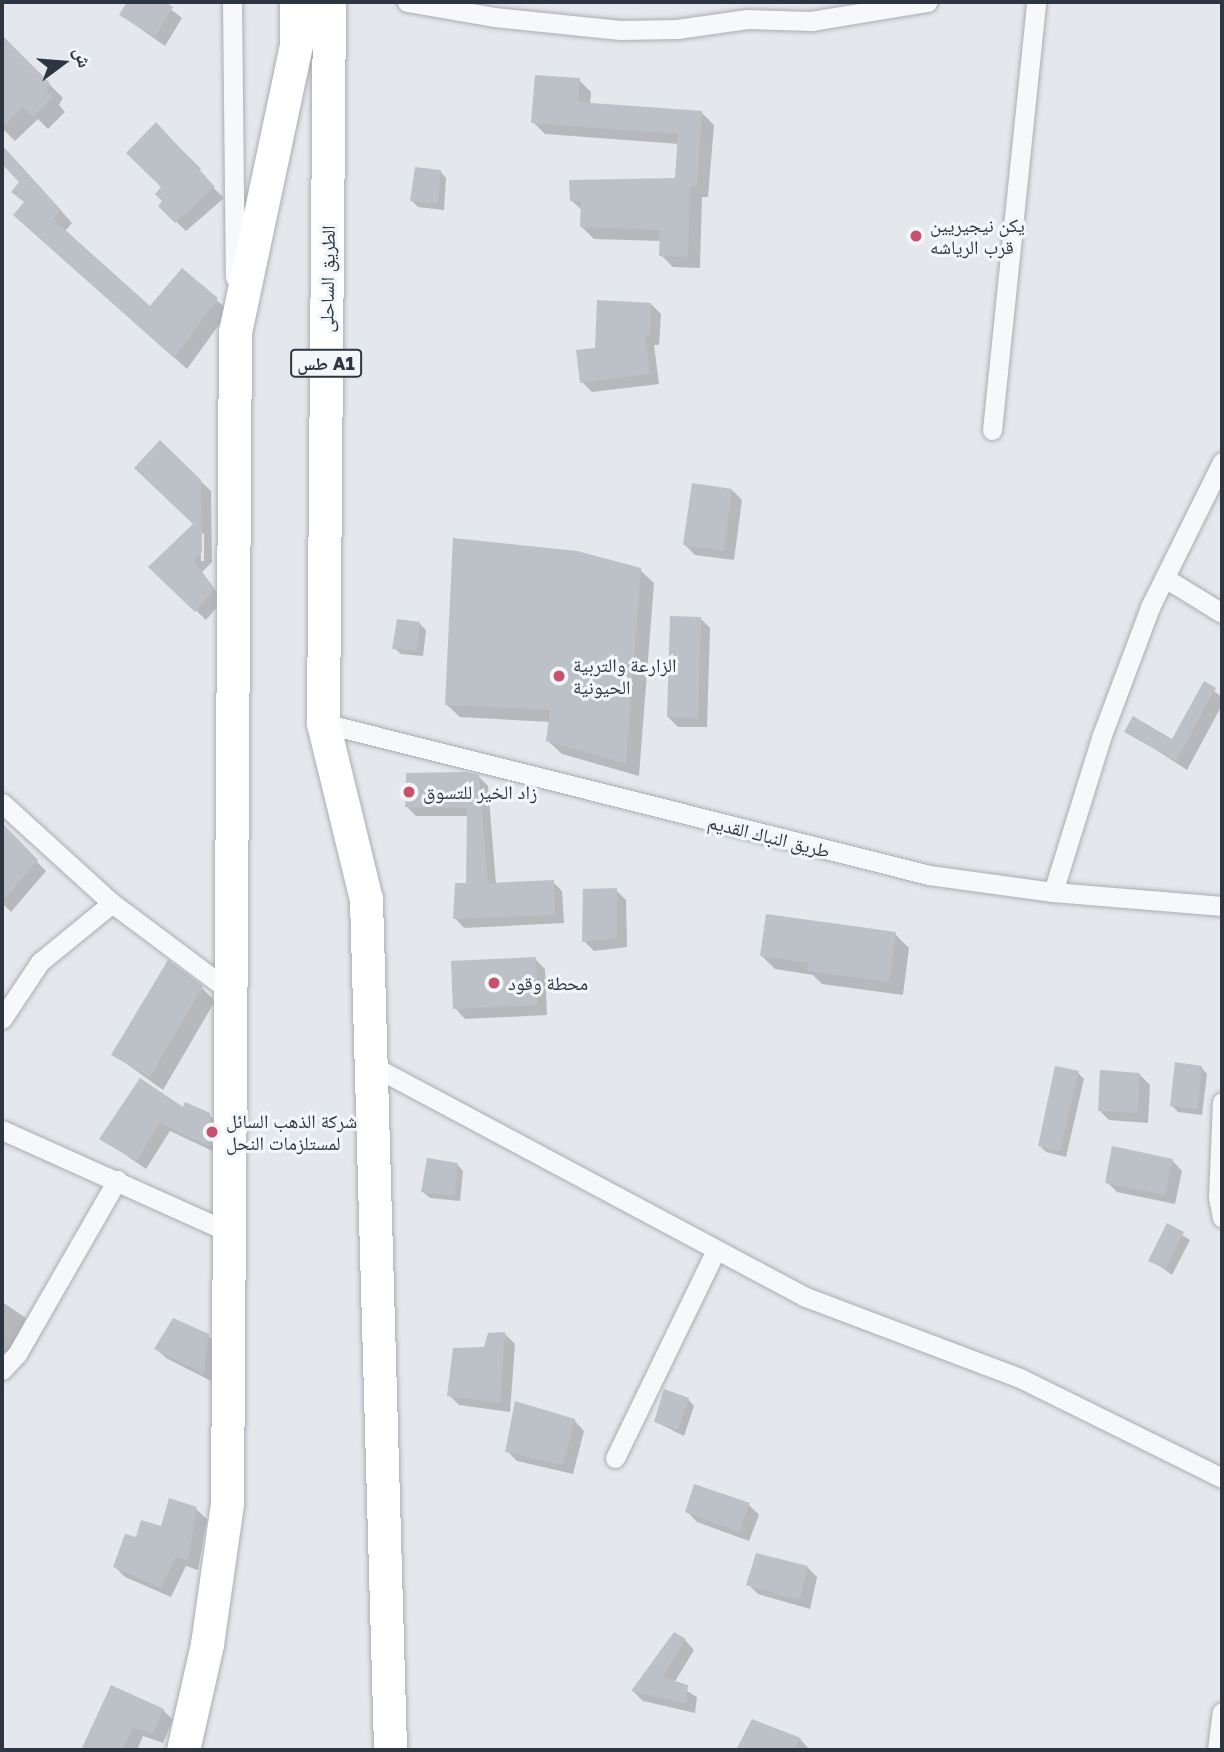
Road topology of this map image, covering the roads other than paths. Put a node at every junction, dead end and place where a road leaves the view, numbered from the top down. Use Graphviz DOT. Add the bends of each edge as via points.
graph roads {
  1 [pos="232,2"];
  2 [pos="296,2"];
  3 [pos="329,2"];
  4 [pos="407,2"];
  5 [pos="927,2"];
  6 [pos="1036,2"];
  7 [pos="234,332"];
  8 [pos="992,430"];
  9 [pos="1222,462"];
  10 [pos="1165,578"];
  11 [pos="1222,613"];
  12 [pos="323,723"];
  13 [pos="2,803"];
  14 [pos="1053,892"];
  15 [pos="112,902"];
  16 [pos="1222,906"];
  17 [pos="230,992"];
  18 [pos="2,1018"];
  19 [pos="373,1066"];
  20 [pos="1222,1102"];
  21 [pos="2,1130"];
  22 [pos="117,1180"];
  23 [pos="1222,1218"];
  24 [pos="229,1232"];
  25 [pos="716,1250"];
  26 [pos="2,1370"];
  27 [pos="615,1458"];
  28 [pos="1222,1478"];
  29 [pos="1222,1712"];
  30 [pos="183,1750"];
  31 [pos="390,1750"];
  32 [pos="1217,1750"];
  1 -- 7 [label="street"];
  2 -- 7 [label="highway" via="296,44"];
  3 -- 12 [label="highway, الطريق الساحلى / طس A1"];
  4 -- 5 [label="street" via="494,17 620,30 677,29 747,19 811,21"];
  6 -- 8 [label="street"];
  7 -- 17 [label="highway"];
  9 -- 10 [label="street"];
  10 -- 11 [label="street"];
  10 -- 14 [label="street" via="1102,735"];
  12 -- 14 [label="street, طريق النباك القديم" via="929,875"];
  12 -- 19 [label="highway, الطريق الساحلى" via="366,899"];
  13 -- 15 [label="street"];
  14 -- 16 [label="street, طريق النباك القديم"];
  15 -- 17 [label="street"];
  15 -- 18 [label="street" via="40,962"];
  17 -- 24 [label="highway"];
  19 -- 25 [label="street"];
  19 -- 31 [label="highway, الطريق الساحلى"];
  20 -- 23 [label="street" via="1217,1197"];
  21 -- 22 [label="street"];
  22 -- 24 [label="street"];
  22 -- 26 [label="street" via="16,1354"];
  24 -- 30 [label="highway" via="227,1503 207,1644"];
  25 -- 27 [label="street"];
  25 -- 28 [label="street" via="803,1296 1020,1378"];
  29 -- 32 [label="street"];
}
